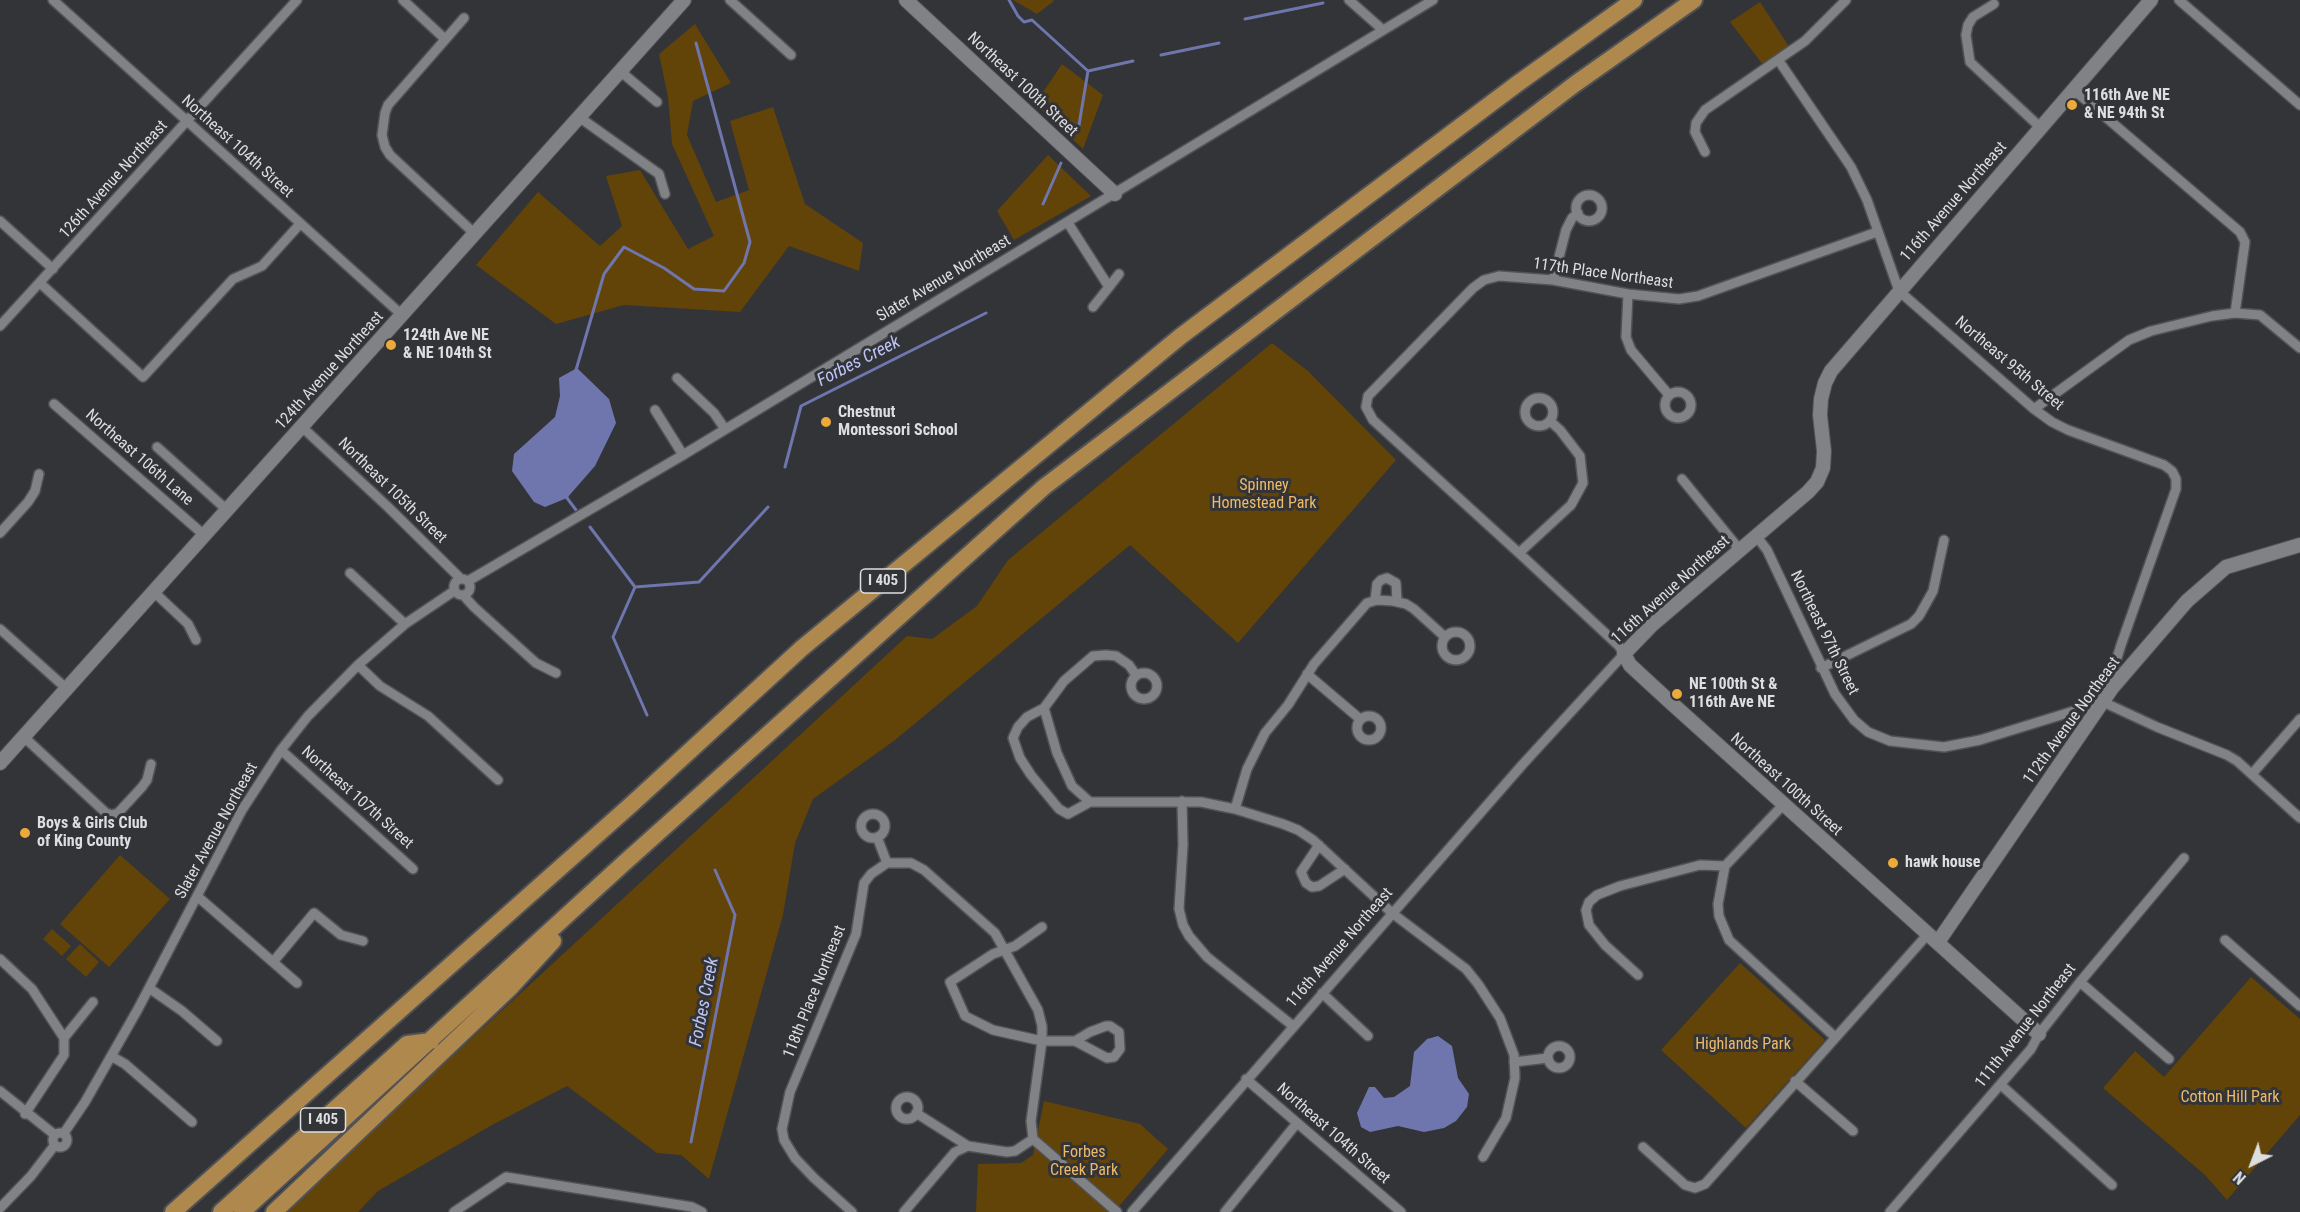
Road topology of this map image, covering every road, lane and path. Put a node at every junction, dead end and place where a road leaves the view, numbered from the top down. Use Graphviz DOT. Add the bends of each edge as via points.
graph roads {
  1 [pos="53,0"];
  2 [pos="297,0"];
  3 [pos="403,0"];
  4 [pos="684,0"];
  5 [pos="730,0"];
  6 [pos="906,0"];
  7 [pos="1349,0"];
  8 [pos="1433,0"];
  9 [pos="1634,0"];
  10 [pos="1694,0"];
  11 [pos="1846,0"];
  12 [pos="2151,0"];
  13 [pos="2179,0"];
  14 [pos="1994,4"];
  15 [pos="464,18"];
  16 [pos="1383,30"];
  17 [pos="445,39"];
  18 [pos="791,55"];
  19 [pos="1779,61"];
  20 [pos="620,71"];
  21 [pos="2074,90"];
  22 [pos="657,102"];
  23 [pos="2300,105"];
  24 [pos="579,117"];
  25 [pos="186,122"];
  26 [pos="2041,128"];
  27 [pos="1705,152"];
  28 [pos="665,194"];
  29 [pos="1115,194"];
  30 [pos="1578,213"];
  31 [pos="0,221"];
  32 [pos="1068,223"];
  33 [pos="300,224"];
  34 [pos="1877,232"];
  35 [pos="475,234"];
  36 [pos="53,269"];
  37 [pos="1119,274"];
  38 [pos="1553,280"];
  39 [pos="40,283"];
  40 [pos="1109,287"];
  41 [pos="1899,291"];
  42 [pos="1628,294"];
  43 [pos="1093,307"];
  44 [pos="2235,313"];
  45 [pos="402,315"];
  46 [pos="0,326"];
  47 [pos="2300,348"];
  48 [pos="676,378"];
  49 [pos="1669,395"];
  50 [pos="1367,403"];
  51 [pos="54,404"];
  52 [pos="2034,409"];
  53 [pos="655,410"];
  54 [pos="1550,422"];
  55 [pos="302,427"];
  56 [pos="725,429"];
  57 [pos="157,447"];
  58 [pos="683,455"];
  59 [pos="39,474"];
  60 [pos="1682,479"];
  61 [pos="227,510"];
  62 [pos="0,533"];
  63 [pos="204,536"];
  64 [pos="1757,537"];
  65 [pos="1944,540"];
  66 [pos="2300,545"];
  67 [pos="1740,550"];
  68 [pos="1519,552"];
  69 [pos="350,573"];
  70 [pos="464,579"];
  71 [pos="454,591"];
  72 [pos="154,592"];
  73 [pos="464,596"];
  74 [pos="1375,600"];
  75 [pos="1397,602"];
  76 [pos="405,624"];
  77 [pos="0,628"];
  78 [pos="1445,637"];
  79 [pos="196,640"];
  80 [pos="1624,654"];
  81 [pos="358,665"];
  82 [pos="1821,668"];
  83 [pos="556,674"];
  84 [pos="1307,674"];
  85 [pos="1136,675"];
  86 [pos="2112,688"];
  87 [pos="67,689"];
  88 [pos="2103,702"];
  89 [pos="1044,708"];
  90 [pos="1360,719"];
  91 [pos="2300,719"];
  92 [pos="24,737"];
  93 [pos="281,750"];
  94 [pos="0,763"];
  95 [pos="151,764"];
  96 [pos="2252,774"];
  97 [pos="498,780"];
  98 [pos="1182,801"];
  99 [pos="1090,802"];
  100 [pos="1783,805"];
  101 [pos="1235,808"];
  102 [pos="2300,818"];
  103 [pos="877,837"];
  104 [pos="1319,845"];
  105 [pos="2184,858"];
  106 [pos="886,863"];
  107 [pos="623,864"];
  108 [pos="1725,866"];
  109 [pos="413,869"];
  110 [pos="1345,869"];
  111 [pos="197,896"];
  112 [pos="1392,913"];
  113 [pos="1042,927"];
  114 [pos="1933,938"];
  115 [pos="2225,940"];
  116 [pos="363,941"];
  117 [pos="1006,951"];
  118 [pos="0,959"];
  119 [pos="273,962"];
  120 [pos="1638,975"];
  121 [pos="2080,982"];
  122 [pos="297,983"];
  123 [pos="149,988"];
  124 [pos="1322,993"];
  125 [pos="93,1002"];
  126 [pos="2300,1006"];
  127 [pos="1293,1026"];
  128 [pos="2039,1034"];
  129 [pos="1368,1036"];
  130 [pos="1835,1037"];
  131 [pos="64,1038"];
  132 [pos="217,1041"];
  133 [pos="431,1041"];
  134 [pos="1042,1041"];
  135 [pos="1075,1041"];
  136 [pos="111,1056"];
  137 [pos="1548,1058"];
  138 [pos="2169,1059"];
  139 [pos="1514,1062"];
  140 [pos="1246,1079"];
  141 [pos="1795,1081"];
  142 [pos="2001,1085"];
  143 [pos="0,1091"];
  144 [pos="916,1113"];
  145 [pos="26,1114"];
  146 [pos="192,1122"];
  147 [pos="1297,1123"];
  148 [pos="1853,1131"];
  149 [pos="59,1134"];
  150 [pos="1033,1139"];
  151 [pos="968,1146"];
  152 [pos="1643,1147"];
  153 [pos="1483,1157"];
  154 [pos="2112,1185"];
  155 [pos="0,1208"];
  156 [pos="173,1212"];
  157 [pos="220,1212"];
  158 [pos="242,1212"];
  159 [pos="274,1212"];
  160 [pos="454,1212"];
  161 [pos="702,1212"];
  162 [pos="852,1212"];
  163 [pos="904,1212"];
  164 [pos="1117,1212"];
  165 [pos="1132,1212"];
  166 [pos="1225,1212"];
  167 [pos="1401,1212"];
  168 [pos="1890,1212"];
  1 -- 25 [label="street, Northeast 104th Street"];
  2 -- 25 [label="street, 126th Avenue Northeast"];
  3 -- 17 [label="street"];
  4 -- 20 [label="street, 124th Avenue Northeast"];
  5 -- 18 [label="street"];
  6 -- 29 [label="street, Northeast 100th Street"];
  7 -- 16 [label="street"];
  8 -- 16 [label="street, Slater Avenue Northeast"];
  9 -- 156 [label="highway, I 405" via="1181,336 820,633"];
  10 -- 107 [label="highway, I 405" via="1575,84 1044,487"];
  11 -- 19 [label="street"];
  12 -- 21 [label="street, 116th Avenue Northeast"];
  13 -- 23 [label="street"];
  14 -- 26 [label="street" via="1977,13 1968,25 1970,62"];
  15 -- 17 [label="street"];
  16 -- 29 [label="street, Slater Avenue Northeast"];
  17 -- 35 [label="street" via="388,105 382,135 390,155"];
  19 -- 27 [label="street" via="1700,116 1695,132"];
  19 -- 34 [label="street, Northeast 95th Street" via="1851,167"];
  20 -- 22 [label="street"];
  20 -- 24 [label="street, 124th Avenue Northeast"];
  21 -- 26 [label="street, 116th Avenue Northeast"];
  21 -- 44 [label="street" via="2240,232 2245,242"];
  24 -- 28 [label="street" via="659,174"];
  24 -- 35 [label="street, 124th Avenue Northeast"];
  25 -- 33 [label="street, Northeast 104th Street"];
  25 -- 36 [label="street, 126th Avenue Northeast"];
  26 -- 41 [label="street, 116th Avenue Northeast"];
  29 -- 32 [label="street, Slater Avenue Northeast"];
  30 -- 38 [label="street" via="1566,230"];
  31 -- 36 [label="street"];
  32 -- 40 [label="street"];
  32 -- 56 [label="street, Slater Avenue Northeast"];
  33 -- 39 [label="street" via="262,266 233,279 143,377"];
  33 -- 45 [label="street, Northeast 104th Street"];
  34 -- 41 [label="street, Northeast 95th Street"];
  34 -- 42 [label="street, 117th Place Northeast" via="1698,296 1679,299"];
  35 -- 45 [label="street, 124th Avenue Northeast"];
  36 -- 39 [label="street, 126th Avenue Northeast"];
  37 -- 40 [label="street"];
  38 -- 42 [label="street, 117th Place Northeast"];
  38 -- 50 [label="street, 117th Place Northeast" via="1498,276 1484,280 1373,390"];
  39 -- 46 [label="street, 126th Avenue Northeast"];
  40 -- 43 [label="street"];
  41 -- 52 [label="street, Northeast 95th Street"];
  41 -- 64 [label="street, 116th Avenue Northeast" via="1839,359 1825,383 1820,415 1823,468 1817,482"];
  42 -- 49 [label="street" via="1626,330 1631,350"];
  44 -- 47 [label="street" via="2260,315"];
  44 -- 52 [label="street" via="2151,331 2129,340"];
  45 -- 55 [label="street, 124th Avenue Northeast"];
  48 -- 56 [label="street" via="714,413"];
  50 -- 68 [label="street, Northeast 100th Street" via="1373,420"];
  51 -- 63 [label="street, Northeast 106th Lane"];
  52 -- 86 [label="street, Northeast 95th Street" via="2068,430 2164,465 2176,479 2176,489 2118,654"];
  53 -- 58 [label="street"];
  54 -- 68 [label="street" via="1580,456 1583,483 1571,505"];
  55 -- 61 [label="street, 124th Avenue Northeast"];
  55 -- 70 [label="street, Northeast 105th Street"];
  56 -- 58 [label="street, Slater Avenue Northeast"];
  57 -- 61 [label="street, Northeast 106th Lane"];
  58 -- 70 [label="street, Slater Avenue Northeast"];
  59 -- 62 [label="street" via="35,490"];
  60 -- 67 [label="street"];
  61 -- 63 [label="street, 124th Avenue Northeast"];
  63 -- 72 [label="street, 124th Avenue Northeast"];
  64 -- 67 [label="street, 116th Avenue Northeast"];
  64 -- 82 [label="street, Northeast 97th Street" via="1767,550"];
  65 -- 82 [label="street" via="1933,591 1919,616 1911,624"];
  66 -- 86 [label="street, 112th Avenue Northeast" via="2233,564 2216,574 2187,600"];
  67 -- 80 [label="street, 116th Avenue Northeast"];
  68 -- 80 [label="street, Northeast 100th Street"];
  69 -- 76 [label="street"];
  70 -- 71 [label="street" via="456,582"];
  70 -- 73 [label="street" via="469,587"];
  71 -- 73 [label="street"];
  71 -- 76 [label="street, Slater Avenue Northeast"];
  72 -- 79 [label="street" via="189,624"];
  72 -- 87 [label="street, 124th Avenue Northeast"];
  73 -- 83 [label="street" via="536,663"];
  74 -- 75 [label="street"];
  74 -- 75 [label="street" via="1377,584 1387,578 1396,583"];
  74 -- 84 [label="street" via="1366,603"];
  75 -- 78 [label="street" via="1414,609"];
  76 -- 81 [label="street, Slater Avenue Northeast"];
  77 -- 87 [label="street"];
  80 -- 100 [label="street, Northeast 100th Street" via="1630,665"];
  80 -- 112 [label="street, 116th Avenue Northeast"];
  81 -- 93 [label="street, Slater Avenue Northeast"];
  81 -- 97 [label="street" via="380,686 428,716"];
  82 -- 88 [label="street, Northeast 97th Street" via="1854,720 1868,732 1890,741 1944,747 1962,744"];
  84 -- 90 [label="street"];
  84 -- 101 [label="street" via="1254,752"];
  85 -- 89 [label="street" via="1116,656 1093,656 1064,681"];
  86 -- 88 [label="street, 112th Avenue Northeast"];
  87 -- 92 [label="street, 124th Avenue Northeast"];
  88 -- 96 [label="street" via="2228,755"];
  88 -- 114 [label="street, 112th Avenue Northeast"];
  89 -- 99 [label="street" via="1072,786"];
  89 -- 99 [label="street" via="1018,727 1013,738 1020,758 1059,809 1068,813"];
  91 -- 96 [label="street"];
  92 -- 94 [label="street, 124th Avenue Northeast"];
  92 -- 95 [label="street" via="112,815 142,787"];
  93 -- 109 [label="street, Northeast 107th Street"];
  93 -- 111 [label="street, Slater Avenue Northeast" via="242,810"];
  96 -- 102 [label="street"];
  98 -- 99 [label="street"];
  98 -- 101 [label="street"];
  98 -- 127 [label="street" via="1179,909 1183,925 1207,957"];
  100 -- 108 [label="street"];
  100 -- 114 [label="street, Northeast 100th Street"];
  101 -- 104 [label="street" via="1298,830"];
  103 -- 106 [label="street"];
  104 -- 110 [label="street"];
  104 -- 110 [label="street" via="1302,872 1306,883 1318,886"];
  105 -- 121 [label="street, 111th Avenue Northeast"];
  106 -- 117 [label="street" via="911,863 924,870 985,923"];
  106 -- 162 [label="street, 118th Place Northeast" via="864,883 856,934 790,1092 782,1129 795,1158"];
  107 -- 133 [label="highway, I 405"];
  107 -- 159 [label="highway" via="509,990"];
  108 -- 120 [label="street" via="1700,865 1620,886 1589,902 1586,910 1595,934"];
  108 -- 130 [label="street" via="1718,904 1729,940"];
  110 -- 112 [label="street"];
  111 -- 119 [label="street"];
  111 -- 123 [label="street, Slater Avenue Northeast"];
  112 -- 124 [label="street, 116th Avenue Northeast"];
  112 -- 139 [label="street" via="1466,969 1500,1018"];
  113 -- 117 [label="street"];
  114 -- 128 [label="street, Northeast 100th Street"];
  114 -- 130 [label="street, 112th Avenue Northeast"];
  115 -- 126 [label="street"];
  116 -- 119 [label="street" via="341,935 314,914"];
  117 -- 134 [label="street" via="1038,1010"];
  117 -- 134 [label="street" via="993,954 950,982 965,1016 993,1030"];
  118 -- 131 [label="street" via="32,989"];
  119 -- 122 [label="street"];
  121 -- 128 [label="street, 111th Avenue Northeast"];
  121 -- 138 [label="street"];
  123 -- 132 [label="street"];
  123 -- 136 [label="street, Slater Avenue Northeast"];
  124 -- 127 [label="street, 116th Avenue Northeast"];
  124 -- 129 [label="street"];
  125 -- 131 [label="street"];
  127 -- 140 [label="street, 116th Avenue Northeast"];
  128 -- 142 [label="street, 111th Avenue Northeast"];
  130 -- 141 [label="street, 112th Avenue Northeast"];
  131 -- 145 [label="street" via="64,1056"];
  133 -- 157 [label="highway, I 405" via="407,1044"];
  133 -- 158 [label="highway, I 405"];
  134 -- 135 [label="street"];
  134 -- 150 [label="street" via="1031,1121"];
  135 -- 135 [label="street" via="1107,1058 1114,1057 1120,1049 1119,1032 1110,1026"];
  136 -- 146 [label="street"];
  136 -- 149 [label="street, Slater Avenue Northeast" via="85,1102"];
  137 -- 139 [label="street"];
  139 -- 153 [label="street" via="1515,1078 1506,1118"];
  140 -- 147 [label="street, Northeast 104th Street"];
  140 -- 165 [label="street, 116th Avenue Northeast"];
  141 -- 148 [label="street"];
  141 -- 152 [label="street, 112th Avenue Northeast" via="1705,1184 1695,1188 1684,1185"];
  142 -- 154 [label="street"];
  142 -- 168 [label="street, 111th Avenue Northeast"];
  143 -- 145 [label="street"];
  144 -- 151 [label="street"];
  145 -- 149 [label="street"];
  147 -- 166 [label="street"];
  147 -- 167 [label="street, Northeast 104th Street"];
  149 -- 155 [label="street" via="31,1176"];
  150 -- 151 [label="street" via="1007,1152"];
  150 -- 164 [label="street"];
  151 -- 163 [label="street" via="947,1158"];
  160 -- 161 [label="street" via="506,1177 692,1207"];
}
